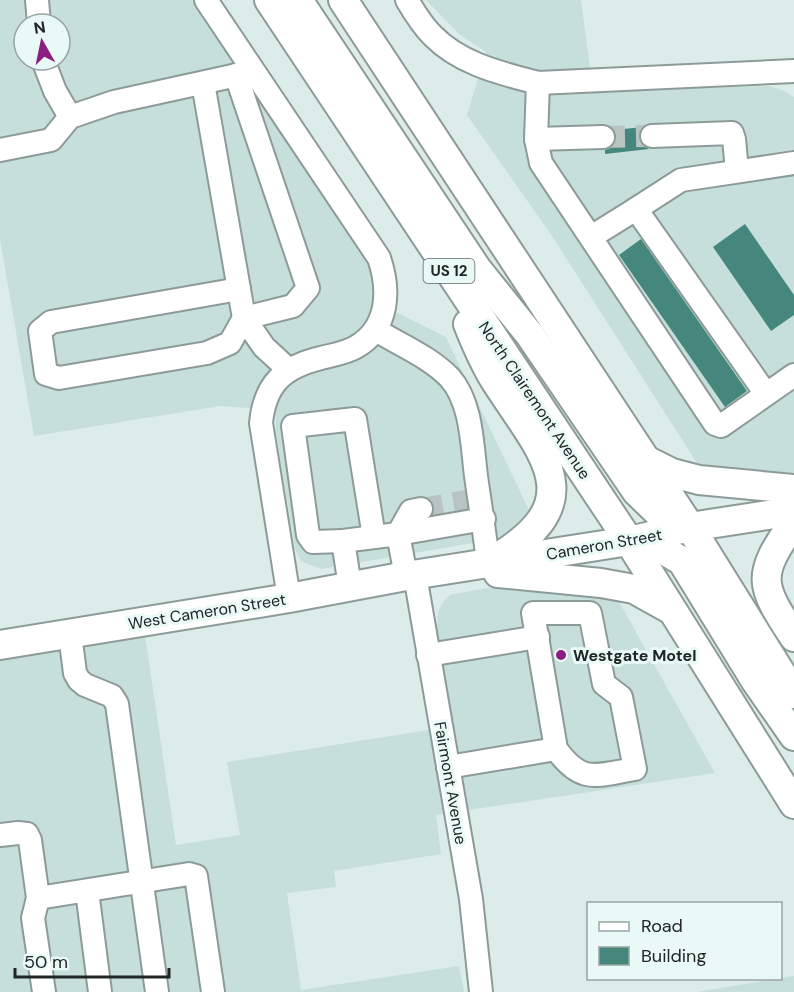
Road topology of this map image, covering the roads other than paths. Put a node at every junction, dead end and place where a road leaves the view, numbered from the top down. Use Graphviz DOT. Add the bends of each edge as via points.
graph roads {
  1 [pos="206,0"];
  2 [pos="269,0"];
  3 [pos="298,0"];
  4 [pos="343,0"];
  5 [pos="407,0"];
  6 [pos="794,71"];
  7 [pos="48,72"];
  8 [pos="245,74"];
  9 [pos="202,83"];
  10 [pos="538,83"];
  11 [pos="70,117"];
  12 [pos="652,136"];
  13 [pos="603,137"];
  14 [pos="536,139"];
  15 [pos="0,150"];
  16 [pos="794,163"];
  17 [pos="736,171"];
  18 [pos="636,209"];
  19 [pos="591,237"];
  20 [pos="438,254"];
  21 [pos="239,289"];
  22 [pos="244,318"];
  23 [pos="376,330"];
  24 [pos="289,370"];
  25 [pos="794,375"];
  26 [pos="766,394"];
  27 [pos="646,460"];
  28 [pos="794,489"];
  29 [pos="477,506"];
  30 [pos="422,509"];
  31 [pos="794,512"];
  32 [pos="794,522"];
  33 [pos="690,527"];
  34 [pos="399,534"];
  35 [pos="374,537"];
  36 [pos="342,541"];
  37 [pos="629,541"];
  38 [pos="488,563"];
  39 [pos="451,569"];
  40 [pos="410,575"];
  41 [pos="350,586"];
  42 [pos="289,598"];
  43 [pos="673,610"];
  44 [pos="70,634"];
  45 [pos="538,637"];
  46 [pos="794,637"];
  47 [pos="0,645"];
  48 [pos="428,655"];
  49 [pos="794,694"];
  50 [pos="794,736"];
  51 [pos="556,749"];
  52 [pos="448,766"];
  53 [pos="794,804"];
  54 [pos="0,835"];
  55 [pos="142,882"];
  56 [pos="87,891"];
  57 [pos="38,898"];
  58 [pos="44,992"];
  59 [pos="100,992"];
  60 [pos="157,992"];
  61 [pos="213,992"];
  62 [pos="482,992"];
  1 -- 8 [label="street"];
  2 -- 20 [label="main road, North Clairemont Avenue / US 12"];
  3 -- 33 [label="main road" via="477,269 530,335 637,492 666,520"];
  4 -- 27 [label="main road"];
  5 -- 10 [label="street" via="432,35 470,62"];
  6 -- 10 [label="street"];
  7 -- 11 [label="street"];
  8 -- 9 [label="street"];
  8 -- 22 [label="street" via="308,288 293,306"];
  8 -- 23 [label="street" via="379,258 387,297"];
  9 -- 11 [label="street" via="114,102"];
  9 -- 21 [label="street"];
  10 -- 14 [label="street"];
  11 -- 15 [label="street" via="51,140"];
  12 -- 17 [label="street" via="732,134"];
  13 -- 14 [label="street"];
  14 -- 19 [label="street" via="541,163"];
  16 -- 17 [label="street"];
  17 -- 18 [label="street" via="681,180"];
  18 -- 19 [label="street"];
  18 -- 26 [label="street"];
  19 -- 26 [label="street" via="715,424 721,426"];
  20 -- 37 [label="main road, North Clairemont Avenue / US 12"];
  20 -- 38 [label="main road" via="494,380 541,451 550,474 550,504 542,522 514,548"];
  21 -- 22 [label="street"];
  21 -- 22 [label="street" via="51,322 40,332 46,374 59,378 207,353 230,343"];
  22 -- 24 [label="street" via="264,347"];
  23 -- 24 [label="street" via="356,348"];
  23 -- 29 [label="street" via="438,367 462,398"];
  24 -- 42 [label="street" via="263,402 261,423"];
  25 -- 26 [label="street"];
  27 -- 28 [label="main road" via="699,480"];
  27 -- 33 [label="main road"];
  29 -- 34 [label="street"];
  29 -- 38 [label="street"];
  30 -- 34 [label="street" via="411,511"];
  31 -- 33 [label="main road, Cameron Street"];
  32 -- 46 [label="main road" via="775,548 766,586 771,602"];
  33 -- 37 [label="main road, Cameron Street"];
  33 -- 49 [label="main road"];
  34 -- 35 [label="street"];
  34 -- 40 [label="street, Fairmont Avenue"];
  35 -- 36 [label="street"];
  35 -- 36 [label="street" via="355,419 293,426 308,535 314,542"];
  36 -- 41 [label="street"];
  37 -- 38 [label="main road, Cameron Street"];
  37 -- 43 [label="main road, North Clairemont Avenue / US 12"];
  37 -- 50 [label="main road" via="653,544 682,561"];
  38 -- 39 [label="main road, Cameron Street"];
  39 -- 40 [label="main road, Cameron Street"];
  39 -- 43 [label="main road" via="626,587"];
  40 -- 41 [label="main road, West Cameron Street"];
  40 -- 48 [label="street, Fairmont Avenue"];
  41 -- 42 [label="main road, West Cameron Street"];
  42 -- 44 [label="main road, West Cameron Street"];
  43 -- 53 [label="main road, North Clairemont Avenue / US 12"];
  44 -- 47 [label="main road, West Cameron Street"];
  44 -- 55 [label="street" via="79,680 112,696 117,704"];
  45 -- 48 [label="street"];
  45 -- 51 [label="street"];
  45 -- 51 [label="street" via="533,613 590,613 604,684 621,698 635,769 589,776 569,767"];
  48 -- 52 [label="street, Fairmont Avenue"];
  51 -- 52 [label="street"];
  52 -- 62 [label="street, Fairmont Avenue"];
  54 -- 57 [label="street" via="27,834"];
  55 -- 56 [label="street"];
  55 -- 60 [label="street"];
  55 -- 61 [label="street" via="196,876"];
  56 -- 57 [label="street"];
  56 -- 59 [label="street"];
  57 -- 58 [label="street" via="33,918"];
}
